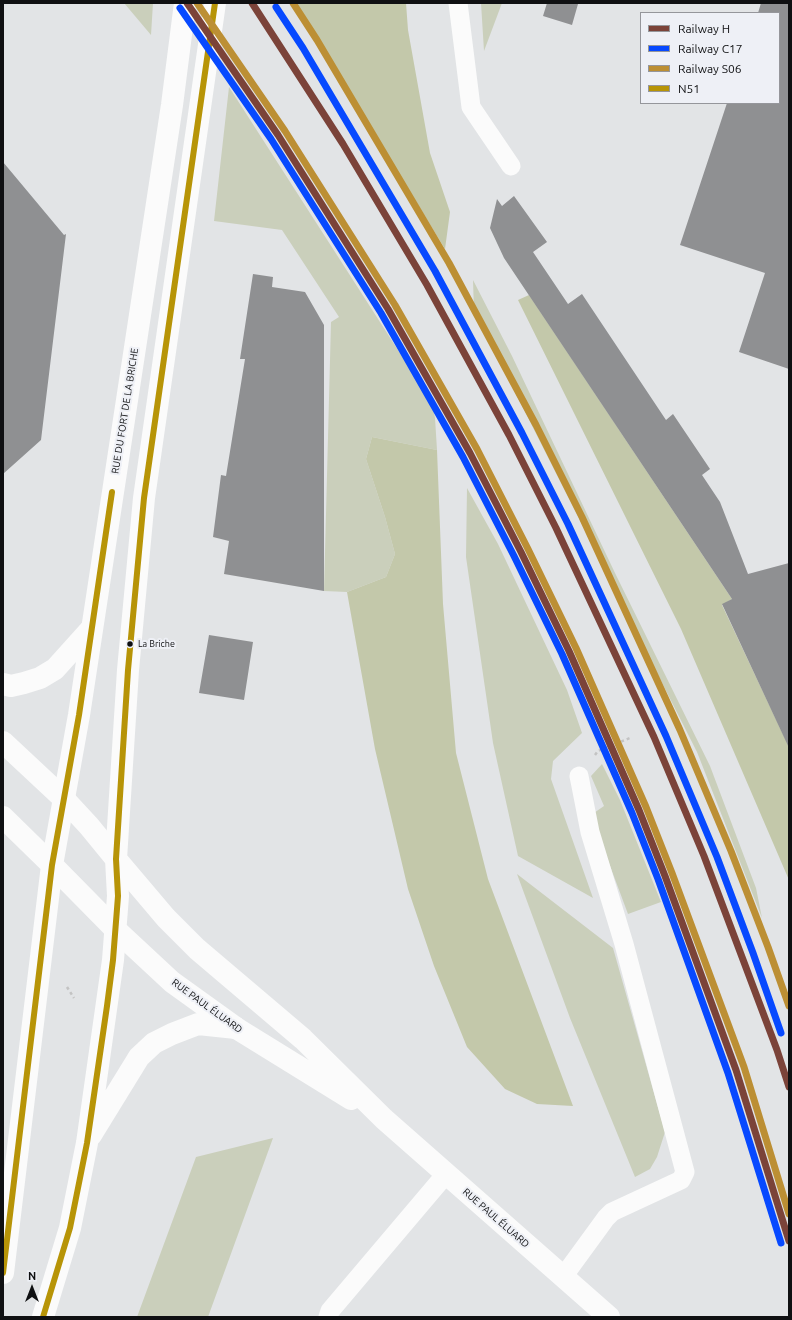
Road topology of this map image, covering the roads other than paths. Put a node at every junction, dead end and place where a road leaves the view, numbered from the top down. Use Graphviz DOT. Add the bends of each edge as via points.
graph roads {
  1 [pos="185,3"];
  2 [pos="215,3"];
  3 [pos="458,3"];
  4 [pos="511,166"];
  5 [pos="91,630"];
  6 [pos="3,684"];
  7 [pos="3,742"];
  8 [pos="579,776"];
  9 [pos="64,799"];
  10 [pos="3,817"];
  11 [pos="116,859"];
  12 [pos="52,865"];
  13 [pos="116,929"];
  14 [pos="236,1028"];
  15 [pos="384,1119"];
  16 [pos="87,1143"];
  17 [pos="446,1174"];
  18 [pos="3,1273"];
  19 [pos="564,1277"];
  20 [pos="43,1317"];
  21 [pos="328,1317"];
  22 [pos="609,1317"];
  1 -- 5 [label="main road, RUE DU FORT DE LA BRICHE" via="172,105"];
  2 -- 11 [label="main road" via="144,498 128,670"];
  3 -- 4 [label="lane" via="471,107"];
  5 -- 6 [label="main road" via="55,669 40,678 24,683 12,686"];
  5 -- 9 [label="main road, RUE DU FORT DE LA BRICHE"];
  7 -- 9 [label="main road, RUE PAUL ÉLUARD"];
  8 -- 19 [label="lane" via="590,832 624,944 685,1172 681,1180 612,1212"];
  9 -- 11 [label="main road, RUE PAUL ÉLUARD"];
  9 -- 12 [label="main road, RUE DU FORT DE LA BRICHE"];
  10 -- 12 [label="main road, RUE PAUL ÉLUARD"];
  11 -- 13 [label="main road"];
  11 -- 15 [label="main road, RUE PAUL ÉLUARD" via="166,918 197,949 303,1039"];
  12 -- 13 [label="main road, RUE PAUL ÉLUARD"];
  12 -- 18 [label="main road, RUE DU FORT DE LA BRICHE"];
  13 -- 14 [label="main road, RUE PAUL ÉLUARD" via="172,982"];
  13 -- 16 [label="main road"];
  14 -- 15 [label="main road, RUE PAUL ÉLUARD"];
  14 -- 16 [label="main road" via="198,1024 154,1043 139,1056"];
  15 -- 17 [label="main road, RUE PAUL ÉLUARD"];
  16 -- 20 [label="main road" via="70,1228"];
  17 -- 19 [label="main road, RUE PAUL ÉLUARD"];
  17 -- 21 [label="lane" via="330,1311"];
  19 -- 22 [label="main road, RUE PAUL ÉLUARD"];
}
